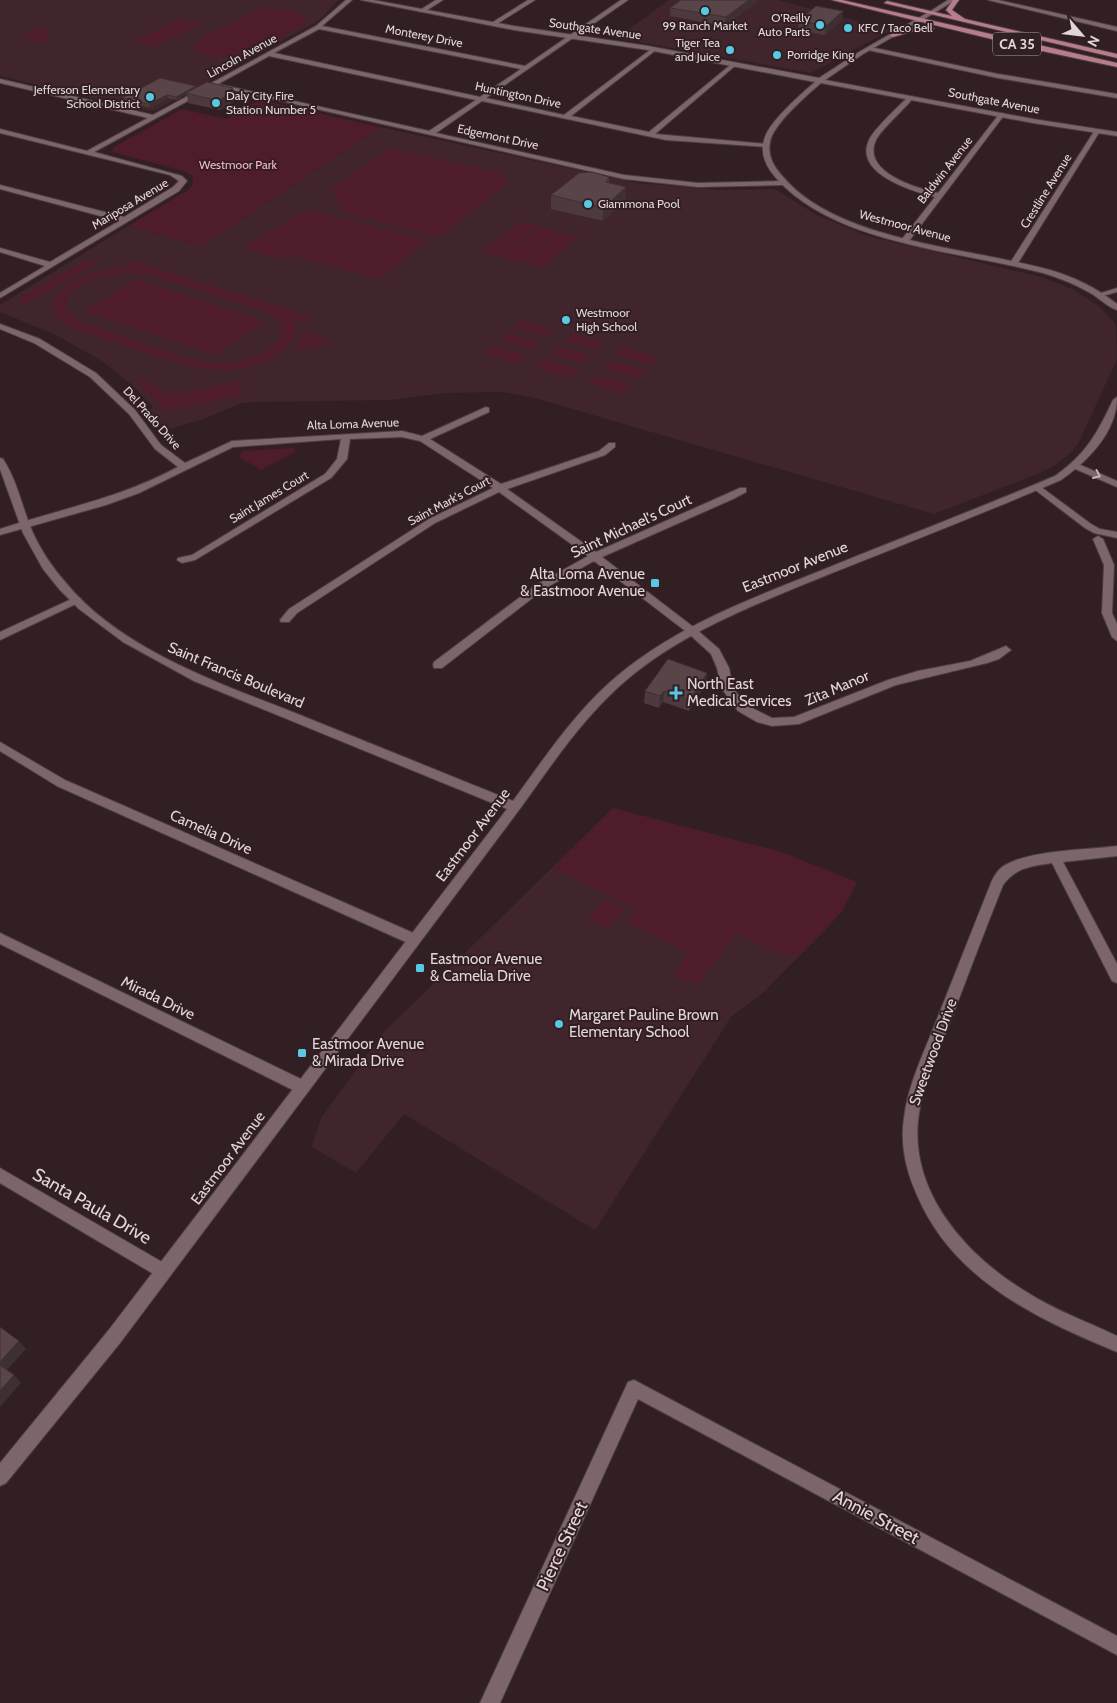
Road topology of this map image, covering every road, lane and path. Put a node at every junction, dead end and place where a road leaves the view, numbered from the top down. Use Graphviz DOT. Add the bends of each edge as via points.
graph roads {
  1 [pos="350,0"];
  2 [pos="364,0"];
  3 [pos="440,0"];
  4 [pos="532,0"];
  5 [pos="625,0"];
  6 [pos="835,0"];
  7 [pos="952,0"];
  8 [pos="956,0"];
  9 [pos="991,0"];
  10 [pos="882,2"];
  11 [pos="422,11"];
  12 [pos="929,14"];
  13 [pos="918,20"];
  14 [pos="493,24"];
  15 [pos="318,27"];
  16 [pos="1117,28"];
  17 [pos="1001,30"];
  18 [pos="893,35"];
  19 [pos="982,35"];
  20 [pos="572,36"];
  21 [pos="654,48"];
  22 [pos="870,48"];
  23 [pos="268,54"];
  24 [pos="1117,56"];
  25 [pos="734,64"];
  26 [pos="1117,65"];
  27 [pos="526,68"];
  28 [pos="0,80"];
  29 [pos="820,80"];
  30 [pos="212,85"];
  31 [pos="1117,96"];
  32 [pos="911,97"];
  33 [pos="481,99"];
  34 [pos="1002,114"];
  35 [pos="154,117"];
  36 [pos="565,117"];
  37 [pos="0,131"];
  38 [pos="1098,131"];
  39 [pos="430,134"];
  40 [pos="1117,134"];
  41 [pos="650,135"];
  42 [pos="766,146"];
  43 [pos="88,153"];
  44 [pos="783,183"];
  45 [pos="0,187"];
  46 [pos="940,196"];
  47 [pos="125,220"];
  48 [pos="906,240"];
  49 [pos="0,250"];
  50 [pos="1014,264"];
  51 [pos="52,265"];
  52 [pos="1117,290"];
  53 [pos="1099,294"];
  54 [pos="0,296"];
  55 [pos="1117,308"];
  56 [pos="0,326"];
  57 [pos="1117,400"];
  58 [pos="486,410"];
  59 [pos="346,436"];
  60 [pos="423,439"];
  61 [pos="612,445"];
  62 [pos="0,462"];
  63 [pos="183,466"];
  64 [pos="1076,466"];
  65 [pos="1117,484"];
  66 [pos="1038,487"];
  67 [pos="500,488"];
  68 [pos="743,490"];
  69 [pos="24,523"];
  70 [pos="0,532"];
  71 [pos="1098,535"];
  72 [pos="1117,536"];
  73 [pos="595,556"];
  74 [pos="182,560"];
  75 [pos="76,600"];
  76 [pos="285,620"];
  77 [pos="692,631"];
  78 [pos="0,636"];
  79 [pos="1117,637"];
  80 [pos="1006,650"];
  81 [pos="438,665"];
  82 [pos="0,746"];
  83 [pos="516,807"];
  84 [pos="1117,851"];
  85 [pos="1055,858"];
  86 [pos="0,938"];
  87 [pos="414,939"];
  88 [pos="1117,977"];
  89 [pos="302,1087"];
  90 [pos="0,1175"];
  91 [pos="163,1271"];
  92 [pos="1117,1344"];
  93 [pos="634,1388"];
  94 [pos="0,1477"];
  95 [pos="1117,1646"];
  96 [pos="493,1702"];
  1 -- 15 [label="street, Lincoln Avenue"];
  2 -- 11 [label="street, Southgate Avenue"];
  3 -- 11 [label="street"];
  4 -- 14 [label="street"];
  5 -- 20 [label="street"];
  6 -- 13 [label="main road, CA 35"];
  7 -- 12 [label="street"];
  8 -- 17 [label="main road" via="949,9 954,15"];
  9 -- 16 [label="street"];
  10 -- 12 [label="main road, CA 35"];
  11 -- 14 [label="street, Southgate Avenue"];
  12 -- 13 [label="street"];
  12 -- 17 [label="main road, CA 35"];
  13 -- 18 [label="street"];
  13 -- 19 [label="main road, CA 35"];
  14 -- 20 [label="street, Southgate Avenue"];
  15 -- 23 [label="street, Lincoln Avenue"];
  15 -- 27 [label="street, Monterey Drive"];
  17 -- 24 [label="main road, CA 35"];
  18 -- 19 [label="main road" via="927,28"];
  18 -- 22 [label="street"];
  19 -- 26 [label="main road, CA 35"];
  20 -- 21 [label="street, Southgate Avenue"];
  20 -- 27 [label="street"];
  21 -- 25 [label="street, Southgate Avenue"];
  21 -- 36 [label="street"];
  22 -- 29 [label="street"];
  22 -- 31 [label="street" via="998,76"];
  23 -- 30 [label="street, Lincoln Avenue"];
  23 -- 33 [label="street, Huntington Drive"];
  25 -- 29 [label="street, Southgate Avenue"];
  25 -- 41 [label="street"];
  27 -- 33 [label="street"];
  28 -- 35 [label="street"];
  29 -- 32 [label="street, Southgate Avenue"];
  29 -- 42 [label="street" via="774,125"];
  30 -- 35 [label="street, Lincoln Avenue"];
  30 -- 39 [label="street, Edgemont Drive"];
  32 -- 34 [label="street, Southgate Avenue"];
  32 -- 46 [label="street" via="873,139 870,155 889,177"];
  33 -- 36 [label="street, Huntington Drive"];
  33 -- 39 [label="street"];
  34 -- 38 [label="street, Southgate Avenue"];
  34 -- 46 [label="street, Baldwin Avenue"];
  35 -- 43 [label="street, Lincoln Avenue"];
  36 -- 41 [label="street, Huntington Drive"];
  37 -- 43 [label="street, Mariposa Avenue"];
  38 -- 40 [label="street, Southgate Avenue"];
  38 -- 50 [label="street, Crestline Avenue"];
  39 -- 44 [label="street, Edgemont Drive" via="624,177 698,185"];
  41 -- 42 [label="street, Huntington Drive"];
  42 -- 44 [label="street, Westmoor Avenue" via="769,164"];
  43 -- 47 [label="street, Mariposa Avenue" via="172,174 182,180 176,189"];
  44 -- 48 [label="street, Westmoor Avenue" via="831,215"];
  45 -- 47 [label="street"];
  46 -- 48 [label="street, Baldwin Avenue"];
  47 -- 51 [label="street, Mariposa Avenue"];
  48 -- 50 [label="street, Westmoor Avenue"];
  49 -- 51 [label="street"];
  50 -- 53 [label="street, Westmoor Avenue" via="1060,276"];
  51 -- 54 [label="street, Mariposa Avenue"];
  52 -- 53 [label="street"];
  53 -- 55 [label="street"];
  56 -- 63 [label="street, Del Prado Drive" via="37,341 93,375 132,412 158,446"];
  57 -- 64 [label="street, Eastmoor Avenue" via="1096,445"];
  58 -- 60 [label="street"];
  59 -- 60 [label="street, Alta Loma Avenue" via="402,434"];
  59 -- 63 [label="street, Alta Loma Avenue" via="232,444"];
  59 -- 74 [label="street, Saint James Court" via="342,459 328,476 195,557"];
  60 -- 67 [label="street, Alta Loma Avenue"];
  61 -- 67 [label="street, Saint Mark's Court" via="602,453"];
  62 -- 69 [label="street, Saint Francis Boulevard"];
  63 -- 69 [label="street, Alta Loma Avenue" via="117,498"];
  64 -- 65 [label="street, one-way"];
  64 -- 66 [label="street, Eastmoor Avenue"];
  66 -- 71 [label="street"];
  66 -- 77 [label="street, Eastmoor Avenue" via="756,600"];
  67 -- 73 [label="street, Alta Loma Avenue"];
  67 -- 76 [label="street, Saint Mark's Court" via="432,521"];
  68 -- 73 [label="street, Saint Michael's Court"];
  69 -- 70 [label="street, Alta Loma Avenue"];
  69 -- 75 [label="street, Saint Francis Boulevard" via="43,561"];
  71 -- 72 [label="street"];
  71 -- 79 [label="street" via="1109,565 1107,613"];
  73 -- 77 [label="street, Alta Loma Avenue"];
  73 -- 81 [label="street, Saint Michael's Court" via="540,587"];
  75 -- 78 [label="street"];
  75 -- 83 [label="street, Saint Francis Boulevard" via="115,632 175,668"];
  77 -- 80 [label="street, Zita Manor" via="715,652 728,689 742,708 761,719 784,723 873,688 907,677 982,661"];
  77 -- 83 [label="street, Eastmoor Avenue" via="656,652 600,697 561,743"];
  82 -- 87 [label="street, Camelia Drive" via="61,783"];
  83 -- 87 [label="street, Eastmoor Avenue"];
  84 -- 85 [label="street, Sweetwood Drive"];
  85 -- 88 [label="street"];
  85 -- 92 [label="street, Sweetwood Drive" via="1016,865 997,883 917,1090 911,1113 912,1159 920,1186 940,1223 962,1252 985,1273 1032,1305"];
  86 -- 89 [label="street, Mirada Drive"];
  87 -- 89 [label="street, Eastmoor Avenue"];
  89 -- 91 [label="street, Eastmoor Avenue"];
  90 -- 91 [label="street, Santa Paula Drive"];
  91 -- 94 [label="street, Eastmoor Avenue" via="67,1397"];
  93 -- 95 [label="street, Annie Street"];
  93 -- 96 [label="street, Pierce Street"];
}
